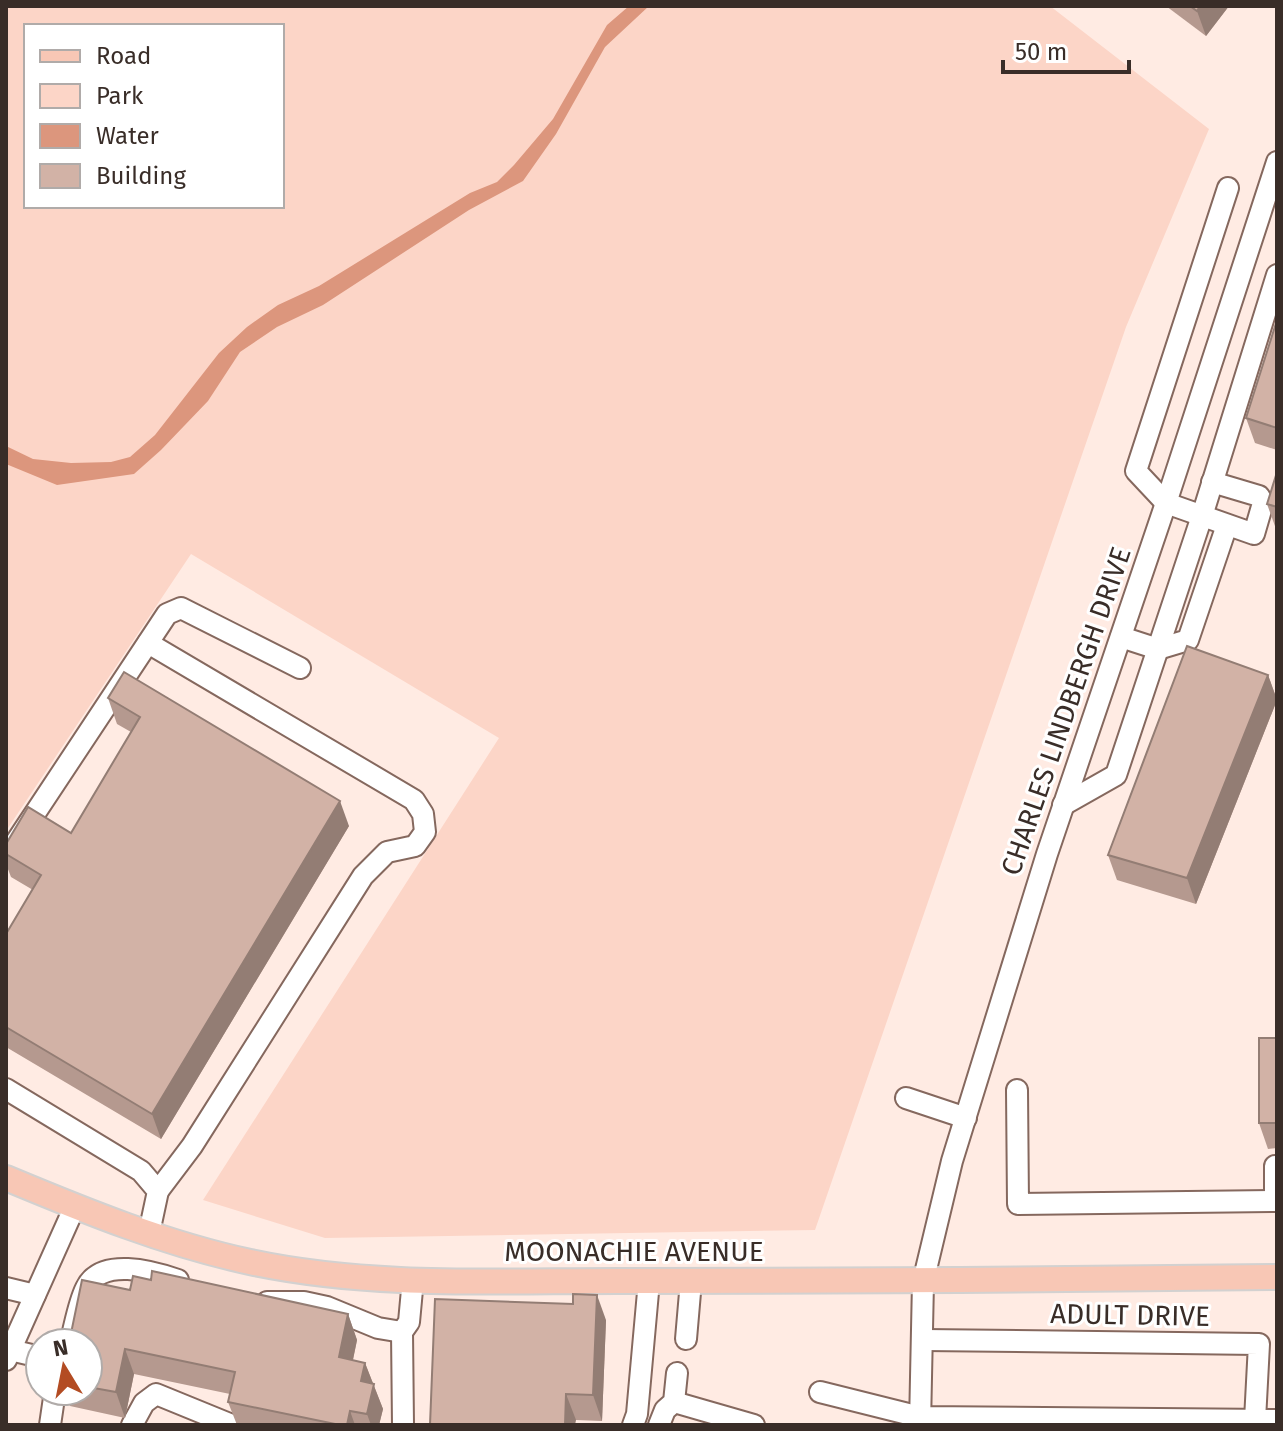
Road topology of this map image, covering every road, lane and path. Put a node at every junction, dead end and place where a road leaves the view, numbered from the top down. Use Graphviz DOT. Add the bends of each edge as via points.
graph roads {
  1 [pos="1277,162"];
  2 [pos="1228,188"];
  3 [pos="1272,190"];
  4 [pos="1277,275"];
  5 [pos="1212,482"];
  6 [pos="1166,503"];
  7 [pos="1202,516"];
  8 [pos="1227,525"];
  9 [pos="1121,637"];
  10 [pos="148,643"];
  11 [pos="1158,649"];
  12 [pos="300,668"];
  13 [pos="1063,805"];
  14 [pos="6,857"];
  15 [pos="6,1089"];
  16 [pos="1017,1090"];
  17 [pos="906,1098"];
  18 [pos="966,1118"];
  19 [pos="1277,1166"];
  20 [pos="6,1178"];
  21 [pos="158,1191"];
  22 [pos="1276,1201"];
  23 [pos="75,1206"];
  24 [pos="149,1233"];
  25 [pos="1277,1277"];
  26 [pos="413,1279"];
  27 [pos="649,1281"];
  28 [pos="691,1281"];
  29 [pos="923,1282"];
  30 [pos="193,1284"];
  31 [pos="6,1288"];
  32 [pos="35,1295"];
  33 [pos="244,1300"];
  34 [pos="74,1327"];
  35 [pos="402,1332"];
  36 [pos="686,1339"];
  37 [pos="924,1340"];
  38 [pos="7,1353"];
  39 [pos="677,1373"];
  40 [pos="820,1392"];
  41 [pos="674,1402"];
  42 [pos="1255,1420"];
  43 [pos="1277,1420"];
  44 [pos="920,1421"];
  45 [pos="132,1425"];
  46 [pos="232,1425"];
  47 [pos="403,1425"];
  48 [pos="633,1425"];
  49 [pos="659,1425"];
  50 [pos="754,1425"];
  1 -- 3 [label="street, CHARLES LINDBERGH DRIVE"];
  2 -- 6 [label="street" via="1136,471"];
  3 -- 6 [label="street, CHARLES LINDBERGH DRIVE"];
  4 -- 5 [label="street"];
  5 -- 7 [label="street"];
  5 -- 8 [label="street" via="1259,496 1263,503 1254,534"];
  6 -- 7 [label="street"];
  6 -- 9 [label="street, CHARLES LINDBERGH DRIVE"];
  7 -- 8 [label="street"];
  7 -- 11 [label="street"];
  8 -- 11 [label="street" via="1188,640"];
  9 -- 11 [label="street"];
  9 -- 13 [label="street, CHARLES LINDBERGH DRIVE"];
  10 -- 12 [label="street" via="167,614 181,608"];
  10 -- 14 [label="street"];
  10 -- 21 [label="street" via="414,800 425,832 415,846 387,852 363,876"];
  11 -- 13 [label="street" via="1116,775"];
  13 -- 18 [label="street, CHARLES LINDBERGH DRIVE"];
  15 -- 21 [label="street" via="141,1171"];
  16 -- 22 [label="street" via="1018,1204"];
  17 -- 18 [label="street"];
  18 -- 29 [label="street, CHARLES LINDBERGH DRIVE"];
  19 -- 22 [label="street"];
  20 -- 23 [label="main road, MOONACHIE AVENUE"];
  21 -- 24 [label="street"];
  23 -- 24 [label="main road, MOONACHIE AVENUE"];
  23 -- 32 [label="street"];
  24 -- 26 [label="main road, MOONACHIE AVENUE" via="249,1262 324,1275"];
  25 -- 29 [label="main road, MOONACHIE AVENUE"];
  26 -- 27 [label="main road, MOONACHIE AVENUE"];
  26 -- 35 [label="street" via="409,1322"];
  27 -- 28 [label="main road, MOONACHIE AVENUE"];
  27 -- 48 [label="street"];
  28 -- 29 [label="main road, MOONACHIE AVENUE"];
  28 -- 36 [label="street"];
  29 -- 37 [label="street, CHARLES LINDBERGH DRIVE"];
  30 -- 34 [label="street" via="164,1275 107,1270 85,1289"];
  31 -- 32 [label="street"];
  32 -- 38 [label="street"];
  33 -- 35 [label="street" via="304,1302"];
  35 -- 47 [label="street"];
  37 -- 42 [label="street, ADULT DRIVE" via="1259,1344"];
  37 -- 44 [label="street, CHARLES LINDBERGH DRIVE"];
  39 -- 41 [label="street"];
  40 -- 44 [label="street"];
  41 -- 49 [label="street"];
  41 -- 50 [label="street"];
  42 -- 43 [label="street"];
  42 -- 44 [label="street"];
  45 -- 46 [label="street" via="156,1394"];
}
